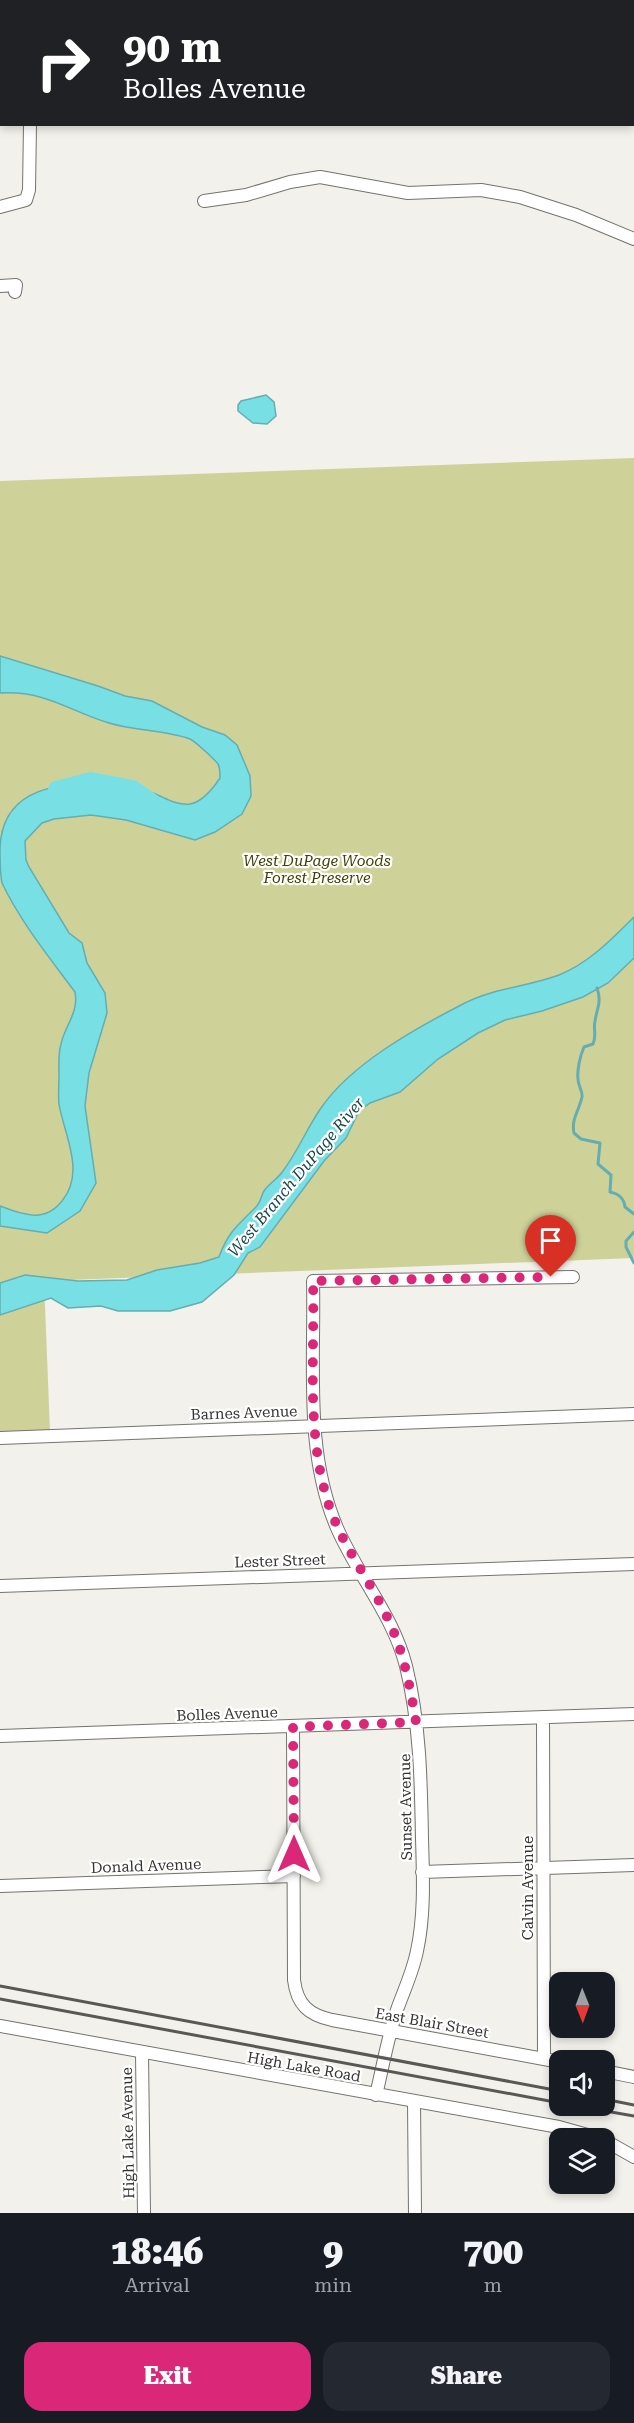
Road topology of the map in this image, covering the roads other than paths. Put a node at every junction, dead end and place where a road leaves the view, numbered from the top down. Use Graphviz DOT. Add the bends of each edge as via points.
graph roads {
  1 [pos="30,126"];
  2 [pos="204,201"];
  3 [pos="0,207"];
  4 [pos="634,239"];
  5 [pos="0,286"];
  6 [pos="15,291"];
  7 [pos="573,1277"];
  8 [pos="634,1414"];
  9 [pos="315,1425"];
  10 [pos="0,1438"];
  11 [pos="634,1564"];
  12 [pos="362,1573"];
  13 [pos="0,1586"];
  14 [pos="634,1714"];
  15 [pos="543,1717"];
  16 [pos="416,1722"];
  17 [pos="293,1727"];
  18 [pos="0,1736"];
  19 [pos="634,1865"];
  20 [pos="543,1868"];
  21 [pos="422,1872"];
  22 [pos="294,1876"];
  23 [pos="0,1886"];
  24 [pos="0,2026"];
  25 [pos="392,2031"];
  26 [pos="142,2053"];
  27 [pos="543,2059"];
  28 [pos="549,2060"];
  29 [pos="615,2073"];
  30 [pos="634,2077"];
  31 [pos="376,2095"];
  32 [pos="414,2102"];
  33 [pos="562,2128"];
  34 [pos="615,2147"];
  35 [pos="632,2156"];
  36 [pos="144,2213"];
  37 [pos="415,2213"];
  1 -- 3 [label="street" via="26,200"];
  2 -- 4 [label="street" via="320,177 408,193 481,190 576,214"];
  5 -- 6 [label="street" via="16,285"];
  7 -- 9 [label="street, Sunset Avenue" via="313,1281"];
  8 -- 9 [label="street, Barnes Avenue"];
  9 -- 10 [label="street, Barnes Avenue"];
  9 -- 12 [label="street, Sunset Avenue" via="327,1500"];
  11 -- 12 [label="street, Lester Street"];
  12 -- 13 [label="street, Lester Street"];
  12 -- 16 [label="street, Sunset Avenue" via="400,1647"];
  14 -- 15 [label="street, Bolles Avenue"];
  15 -- 16 [label="street, Bolles Avenue"];
  15 -- 20 [label="street, Calvin Avenue"];
  16 -- 17 [label="street, Bolles Avenue"];
  16 -- 21 [label="street, Sunset Avenue"];
  17 -- 18 [label="street, Bolles Avenue"];
  17 -- 22 [label="street"];
  19 -- 20 [label="street"];
  20 -- 21 [label="street"];
  20 -- 27 [label="street, Calvin Avenue"];
  21 -- 25 [label="street, Sunset Avenue" via="417,1953"];
  22 -- 23 [label="street, Donald Avenue"];
  22 -- 25 [label="street, East Blair Street" via="297,1999 324,2018"];
  24 -- 26 [label="street, High Lake Road"];
  25 -- 27 [label="street, East Blair Street"];
  25 -- 31 [label="street, Sunset Avenue"];
  26 -- 31 [label="street, High Lake Road"];
  26 -- 36 [label="street, High Lake Avenue"];
  27 -- 28 [label="street, East Blair Street"];
  29 -- 30 [label="street"];
  31 -- 32 [label="street, High Lake Road"];
  32 -- 33 [label="street, High Lake Road"];
  32 -- 37 [label="street"];
  34 -- 35 [label="street, High Lake Road"];
}
